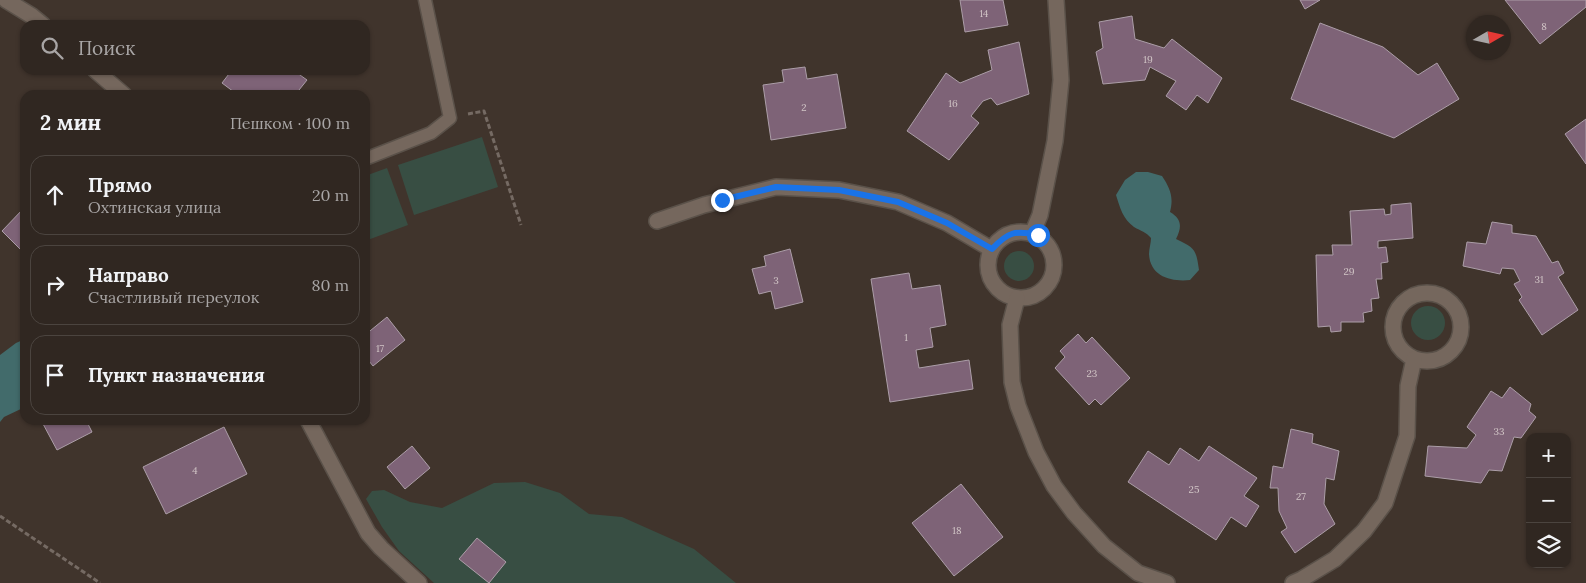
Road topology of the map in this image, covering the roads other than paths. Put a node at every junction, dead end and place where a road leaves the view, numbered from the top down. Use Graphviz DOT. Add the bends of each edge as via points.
graph roads {
  1 [pos="6,0"];
  2 [pos="425,0"];
  3 [pos="1056,0"];
  4 [pos="37,20"];
  5 [pos="101,75"];
  6 [pos="118,90"];
  7 [pos="370,157"];
  8 [pos="658,220"];
  9 [pos="1032,234"];
  10 [pos="992,249"];
  11 [pos="1017,298"];
  12 [pos="1414,359"];
  13 [pos="311,425"];
  14 [pos="418,583"];
  15 [pos="1167,583"];
  16 [pos="1293,583"];
  1 -- 4 [label="street"];
  2 -- 7 [label="lane" via="450,118 431,132"];
  3 -- 9 [label="street" via="1061,80 1056,132 1040,215"];
  5 -- 6 [label="street"];
  8 -- 10 [label="street" via="776,187 839,190 898,202 947,223"];
  9 -- 10 [label="street" via="1020,231 1004,236"];
  9 -- 11 [label="street" via="1038,235 1050,248 1055,264 1051,281 1039,294"];
  10 -- 11 [label="street" via="988,266 992,283 1005,295"];
  11 -- 15 [label="street" via="1010,325 1012,382 1036,452 1054,486 1104,546 1138,573"];
  12 -- 12 [label="street" via="1425,362 1437,360 1454,347 1459,337 1459,315 1453,305 1435,293 1423,293 1402,302 1392,322 1397,345"];
  12 -- 16 [label="street" via="1408,386 1406,436 1385,503 1335,559"];
  13 -- 14 [label="street" via="368,532"];
}
